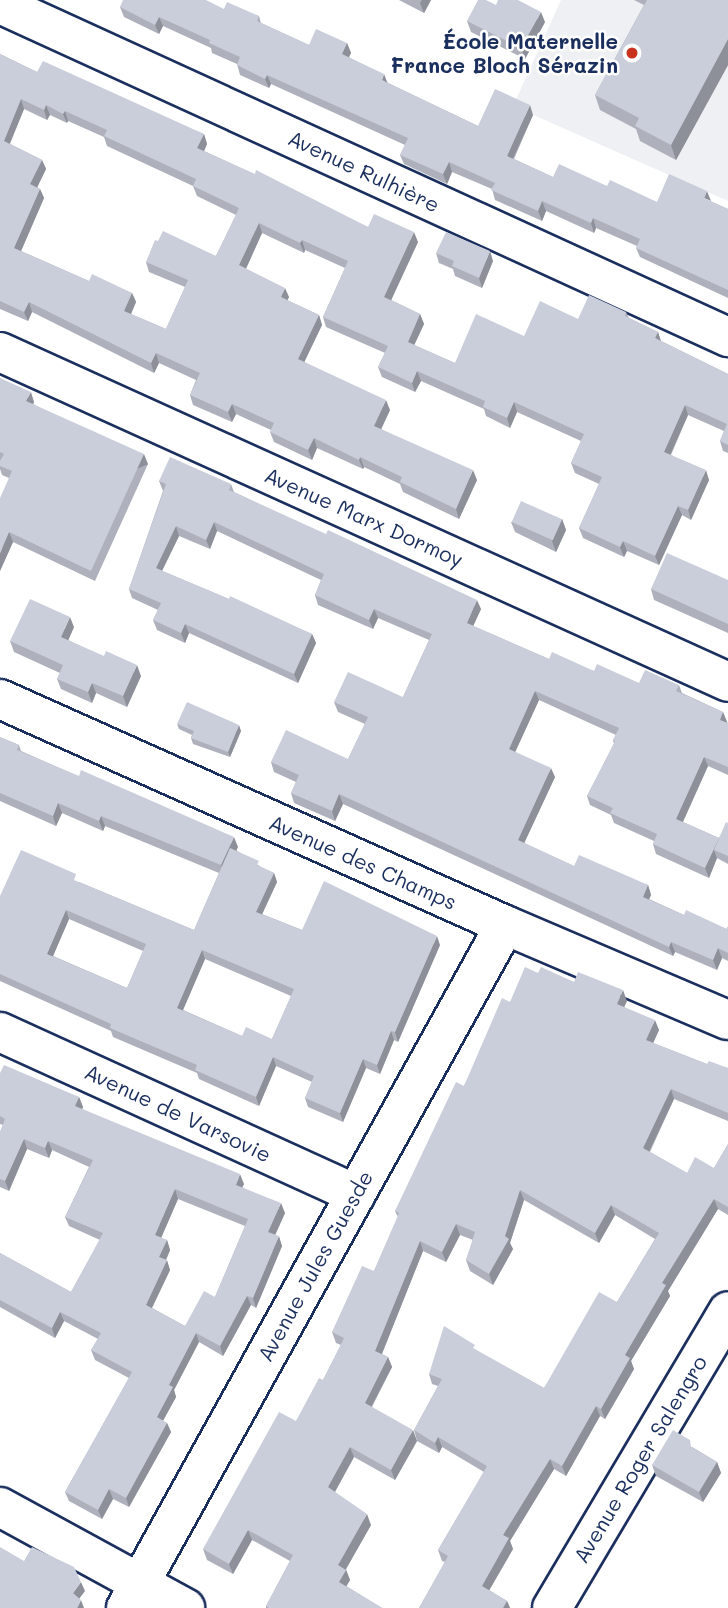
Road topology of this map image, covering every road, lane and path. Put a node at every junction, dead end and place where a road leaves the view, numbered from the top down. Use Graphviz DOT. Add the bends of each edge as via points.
graph roads {
  1 [pos="0,4"];
  2 [pos="728,337"];
  3 [pos="0,352"];
  4 [pos="728,682"];
  5 [pos="0,699"];
  6 [pos="505,925"];
  7 [pos="728,1020"];
  8 [pos="0,1032"];
  9 [pos="356,1194"];
  10 [pos="728,1311"];
  11 [pos="0,1507"];
  12 [pos="133,1596"];
  13 [pos="186,1608"];
  14 [pos="552,1608"];
  1 -- 2 [label="street, Avenue Rulhière"];
  3 -- 4 [label="street, Avenue Marx Dormoy"];
  5 -- 6 [label="street, Avenue des Champs"];
  6 -- 7 [label="street, Avenue des Champs"];
  6 -- 9 [label="street, Avenue Jules Guesde"];
  8 -- 9 [label="street, Avenue de Varsovie"];
  9 -- 12 [label="street, Avenue Jules Guesde"];
  10 -- 14 [label="street, Avenue Roger Salengro"];
  11 -- 12 [label="street"];
  12 -- 13 [label="street"];
}
